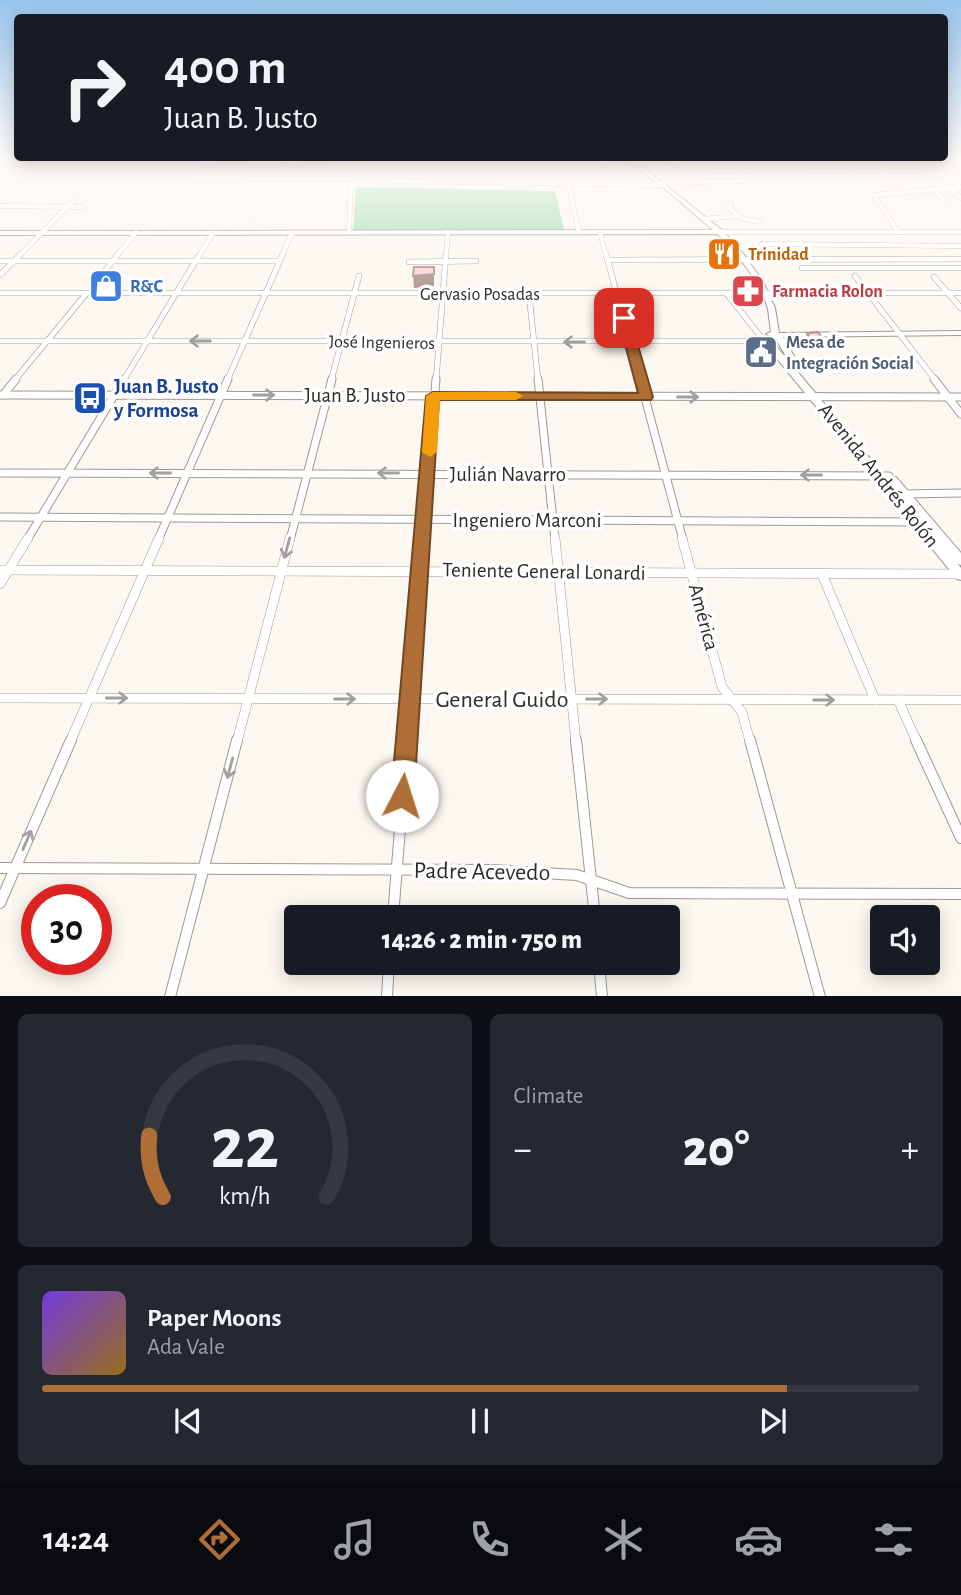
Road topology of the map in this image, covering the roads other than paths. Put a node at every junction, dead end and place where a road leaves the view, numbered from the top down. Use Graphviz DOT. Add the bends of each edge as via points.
graph roads {
  1 [pos="71,202"];
  2 [pos="350,202"];
  3 [pos="574,202"];
  4 [pos="685,202"];
  5 [pos="879,202"];
  6 [pos="731,204"];
  7 [pos="66,206"];
  8 [pos="1,207"];
  9 [pos="83,207"];
  10 [pos="739,216"];
  11 [pos="704,219"];
  12 [pos="760,222"];
  13 [pos="136,232"];
  14 [pos="349,232"];
  15 [pos="448,232"];
  16 [pos="579,232"];
  17 [pos="600,232"];
  18 [pos="721,232"];
  19 [pos="898,232"];
  20 [pos="961,232"];
  21 [pos="0,233"];
  22 [pos="42,233"];
  23 [pos="213,233"];
  24 [pos="292,233"];
  25 [pos="770,233"];
  26 [pos="778,244"];
  27 [pos="961,246"];
  28 [pos="769,258"];
  29 [pos="961,259"];
  30 [pos="609,260"];
  31 [pos="744,260"];
  32 [pos="0,261"];
  33 [pos="14,261"];
  34 [pos="113,261"];
  35 [pos="195,261"];
  36 [pos="278,261"];
  37 [pos="445,261"];
  38 [pos="476,261"];
  39 [pos="410,262"];
  40 [pos="802,268"];
  41 [pos="961,268"];
  42 [pos="1,274"];
  43 [pos="102,275"];
  44 [pos="359,276"];
  45 [pos="855,276"];
  46 [pos="934,277"];
  47 [pos="0,293"];
  48 [pos="86,293"];
  49 [pos="174,293"];
  50 [pos="264,293"];
  51 [pos="354,293"];
  52 [pos="869,293"];
  53 [pos="948,293"];
  54 [pos="961,293"];
  55 [pos="443,294"];
  56 [pos="529,294"];
  57 [pos="727,294"];
  58 [pos="764,294"];
  59 [pos="618,295"];
  60 [pos="961,308"];
  61 [pos="961,333"];
  62 [pos="898,334"];
  63 [pos="771,337"];
  64 [pos="0,341"];
  65 [pos="50,341"];
  66 [pos="146,341"];
  67 [pos="243,341"];
  68 [pos="342,341"];
  69 [pos="439,342"];
  70 [pos="534,342"];
  71 [pos="630,342"];
  72 [pos="113,395"];
  73 [pos="219,395"];
  74 [pos="328,395"];
  75 [pos="1,396"];
  76 [pos="433,396"];
  77 [pos="540,396"];
  78 [pos="646,397"];
  79 [pos="819,397"];
  80 [pos="948,397"];
  81 [pos="961,397"];
  82 [pos="961,414"];
  83 [pos="0,472"];
  84 [pos="67,473"];
  85 [pos="186,473"];
  86 [pos="307,473"];
  87 [pos="429,473"];
  88 [pos="548,474"];
  89 [pos="667,475"];
  90 [pos="884,476"];
  91 [pos="961,493"];
  92 [pos="905,494"];
  93 [pos="0,517"];
  94 [pos="39,517"];
  95 [pos="166,518"];
  96 [pos="295,519"];
  97 [pos="425,519"];
  98 [pos="554,520"];
  99 [pos="678,520"];
  100 [pos="923,522"];
  101 [pos="959,568"];
  102 [pos="4,570"];
  103 [pos="144,570"];
  104 [pos="282,570"];
  105 [pos="421,570"];
  106 [pos="559,571"];
  107 [pos="693,573"];
  108 [pos="822,574"];
  109 [pos="0,584"];
  110 [pos="0,698"];
  111 [pos="89,698"];
  112 [pos="248,699"];
  113 [pos="410,699"];
  114 [pos="573,699"];
  115 [pos="733,700"];
  116 [pos="875,700"];
  117 [pos="898,700"];
  118 [pos="961,700"];
  119 [pos="961,838"];
  120 [pos="0,868"];
  121 [pos="15,868"];
  122 [pos="204,869"];
  123 [pos="397,869"];
  124 [pos="593,881"];
  125 [pos="791,894"];
  126 [pos="961,894"];
  127 [pos="0,903"];
  128 [pos="394,905"];
  129 [pos="594,905"];
  130 [pos="388,975"];
  131 [pos="600,975"];
  132 [pos="170,996"];
  133 [pos="387,996"];
  134 [pos="602,996"];
  135 [pos="820,996"];
  1 -- 7 [label="street"];
  2 -- 14 [label="street"];
  3 -- 16 [label="street"];
  4 -- 11 [label="street, Avenida Andrés Rolón"];
  5 -- 19 [label="street"];
  6 -- 10 [label="street" via="729,208"];
  7 -- 8 [label="street"];
  7 -- 9 [label="street"];
  7 -- 22 [label="street"];
  10 -- 11 [label="street"];
  10 -- 12 [label="street"];
  11 -- 18 [label="street, Avenida Andrés Rolón"];
  13 -- 22 [label="street"];
  13 -- 23 [label="street"];
  13 -- 34 [label="street"];
  14 -- 15 [label="street"];
  14 -- 24 [label="street"];
  15 -- 16 [label="street"];
  15 -- 37 [label="street"];
  16 -- 17 [label="street"];
  17 -- 18 [label="street"];
  17 -- 30 [label="street, América"];
  18 -- 25 [label="street"];
  18 -- 31 [label="street, Avenida Andrés Rolón"];
  19 -- 20 [label="street"];
  19 -- 25 [label="street"];
  21 -- 22 [label="street"];
  22 -- 33 [label="street"];
  23 -- 24 [label="street"];
  23 -- 35 [label="street"];
  24 -- 36 [label="street"];
  25 -- 26 [label="street"];
  26 -- 27 [label="street"];
  26 -- 28 [label="street" via="762,244"];
  28 -- 29 [label="street"];
  28 -- 31 [label="street"];
  30 -- 31 [label="street"];
  30 -- 59 [label="street, América"];
  31 -- 58 [label="street, Avenida Andrés Rolón"];
  32 -- 33 [label="street"];
  33 -- 34 [label="street"];
  33 -- 42 [label="street"];
  34 -- 35 [label="street"];
  34 -- 43 [label="street"];
  35 -- 36 [label="street"];
  35 -- 49 [label="street"];
  36 -- 50 [label="street"];
  37 -- 38 [label="street"];
  37 -- 39 [label="street"];
  37 -- 55 [label="street"];
  40 -- 41 [label="street"];
  44 -- 51 [label="street"];
  45 -- 52 [label="street"];
  46 -- 53 [label="street"];
  47 -- 48 [label="street, Gervasio Posadas"];
  48 -- 49 [label="street, Gervasio Posadas"];
  48 -- 65 [label="street"];
  49 -- 50 [label="street, Gervasio Posadas"];
  49 -- 66 [label="street"];
  50 -- 51 [label="street, Gervasio Posadas"];
  50 -- 67 [label="street"];
  51 -- 55 [label="street, Gervasio Posadas"];
  51 -- 68 [label="street"];
  52 -- 53 [label="street, Gervasio Posadas"];
  52 -- 58 [label="street, Gervasio Posadas"];
  52 -- 62 [label="street"];
  53 -- 54 [label="street, Gervasio Posadas"];
  53 -- 60 [label="street"];
  55 -- 56 [label="street, Gervasio Posadas"];
  55 -- 69 [label="street"];
  56 -- 59 [label="street, Gervasio Posadas"];
  56 -- 70 [label="street"];
  57 -- 58 [label="street, Gervasio Posadas"];
  57 -- 59 [label="street, Gervasio Posadas"];
  57 -- 63 [label="street"];
  58 -- 63 [label="street, Avenida Andrés Rolón"];
  59 -- 71 [label="street, América"];
  61 -- 62 [label="street, José Ingenieros"];
  62 -- 63 [label="street, José Ingenieros"];
  62 -- 80 [label="street"];
  63 -- 71 [label="street, José Ingenieros"];
  63 -- 79 [label="street, Avenida Andrés Rolón"];
  64 -- 65 [label="street, José Ingenieros"];
  65 -- 66 [label="street, José Ingenieros"];
  65 -- 75 [label="street"];
  67 -- 66 [label="street, José Ingenieros, one-way"];
  66 -- 72 [label="street"];
  67 -- 68 [label="street, José Ingenieros"];
  67 -- 73 [label="street"];
  68 -- 69 [label="street, José Ingenieros"];
  68 -- 74 [label="street"];
  69 -- 70 [label="street, José Ingenieros"];
  69 -- 76 [label="street"];
  71 -- 70 [label="street, José Ingenieros, one-way"];
  70 -- 77 [label="street"];
  71 -- 78 [label="street, América"];
  72 -- 73 [label="street, Juan B. Justo"];
  72 -- 75 [label="street, Juan B. Justo"];
  72 -- 84 [label="street"];
  73 -- 74 [label="street, Juan B. Justo, one-way"];
  73 -- 85 [label="street"];
  74 -- 76 [label="street, Juan B. Justo"];
  74 -- 86 [label="street"];
  76 -- 77 [label="street, Juan B. Justo"];
  76 -- 87 [label="street"];
  77 -- 78 [label="street, Juan B. Justo"];
  77 -- 88 [label="street"];
  78 -- 79 [label="street, Juan B. Justo, one-way"];
  78 -- 89 [label="street, América"];
  79 -- 80 [label="street, Juan B. Justo"];
  79 -- 90 [label="street, Avenida Andrés Rolón"];
  80 -- 81 [label="street, Juan B. Justo"];
  80 -- 82 [label="street"];
  83 -- 84 [label="street, Julián Navarro"];
  85 -- 84 [label="street, Julián Navarro, one-way"];
  84 -- 94 [label="street"];
  85 -- 86 [label="street, Julián Navarro"];
  85 -- 95 [label="street"];
  87 -- 86 [label="street, Julián Navarro, one-way"];
  86 -- 96 [label="street"];
  87 -- 88 [label="street, Julián Navarro"];
  87 -- 97 [label="street"];
  88 -- 89 [label="street, Julián Navarro"];
  88 -- 98 [label="street"];
  90 -- 89 [label="street, Julián Navarro, one-way"];
  89 -- 99 [label="street, América"];
  90 -- 92 [label="street, Avenida Andrés Rolón"];
  90 -- 100 [label="street, Avenida Andrés Rolón"];
  91 -- 92 [label="street"];
  92 -- 100 [label="street, Avenida Andrés Rolón"];
  93 -- 94 [label="street, Ingeniero Marconi"];
  94 -- 95 [label="street, Ingeniero Marconi"];
  94 -- 102 [label="street"];
  95 -- 96 [label="street, Ingeniero Marconi"];
  95 -- 103 [label="street"];
  96 -- 97 [label="street, Ingeniero Marconi"];
  96 -- 104 [label="street, one-way"];
  97 -- 98 [label="street, Ingeniero Marconi"];
  97 -- 105 [label="street"];
  98 -- 99 [label="street, Ingeniero Marconi"];
  98 -- 106 [label="street"];
  99 -- 100 [label="street, Ingeniero Marconi"];
  99 -- 107 [label="street, América"];
  100 -- 101 [label="street, Avenida Andrés Rolón"];
  101 -- 108 [label="street, Teniente General Lonardi"];
  102 -- 103 [label="street, Teniente General Lonardi"];
  102 -- 109 [label="street"];
  103 -- 104 [label="street, Teniente General Lonardi"];
  103 -- 111 [label="street"];
  104 -- 105 [label="street, Teniente General Lonardi"];
  104 -- 112 [label="street"];
  105 -- 106 [label="street, Teniente General Lonardi"];
  105 -- 113 [label="street"];
  106 -- 107 [label="street, Teniente General Lonardi"];
  106 -- 114 [label="street"];
  107 -- 108 [label="street, Teniente General Lonardi"];
  107 -- 115 [label="street, América" via="722,687"];
  108 -- 116 [label="street"];
  110 -- 111 [label="street, General Guido"];
  111 -- 112 [label="street, General Guido, one-way"];
  121 -- 111 [label="street, one-way"];
  112 -- 113 [label="street, General Guido, one-way"];
  112 -- 122 [label="street, one-way"];
  113 -- 114 [label="street, General Guido"];
  113 -- 123 [label="street"];
  114 -- 115 [label="street, General Guido, one-way"];
  114 -- 124 [label="street"];
  115 -- 116 [label="street, General Guido, one-way"];
  115 -- 125 [label="street, América" via="742,712"];
  116 -- 117 [label="street, General Guido"];
  117 -- 118 [label="street, General Guido"];
  117 -- 119 [label="street"];
  120 -- 121 [label="street, Padre Acevedo"];
  121 -- 122 [label="street, Padre Acevedo"];
  121 -- 127 [label="street"];
  122 -- 123 [label="street, Padre Acevedo"];
  122 -- 132 [label="street"];
  123 -- 124 [label="street, Padre Acevedo" via="559,873"];
  123 -- 128 [label="street"];
  124 -- 125 [label="street, Padre Acevedo" via="628,893"];
  124 -- 129 [label="street"];
  125 -- 126 [label="street, Padre Acevedo"];
  125 -- 135 [label="street, América"];
  130 -- 133 [label="street"];
  131 -- 134 [label="street"];
}
